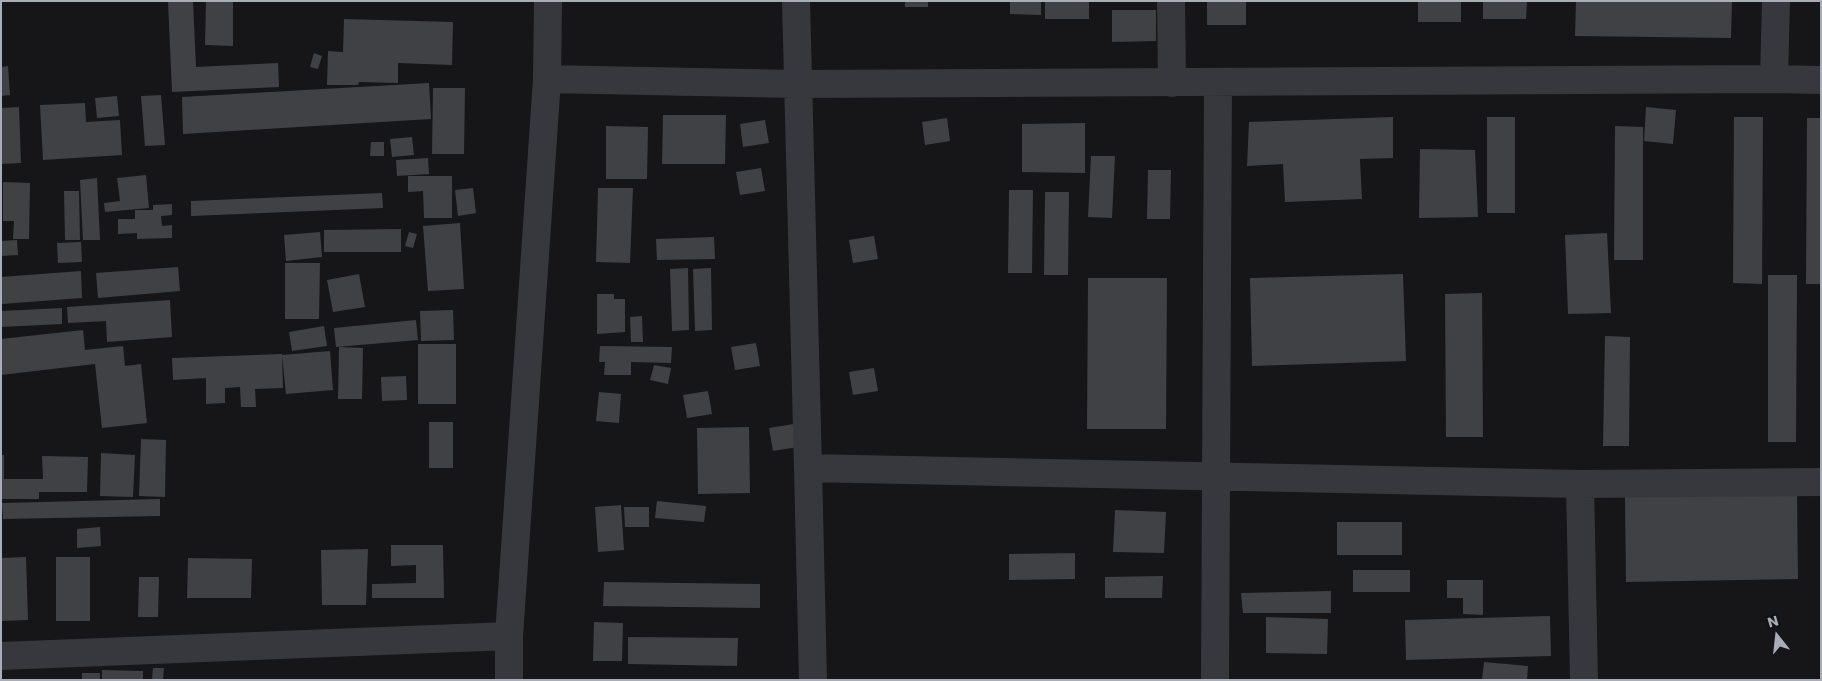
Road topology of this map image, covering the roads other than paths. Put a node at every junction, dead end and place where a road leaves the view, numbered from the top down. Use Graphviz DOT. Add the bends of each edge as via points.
graph roads {
  1 [pos="548,1"];
  2 [pos="796,1"];
  3 [pos="1172,1"];
  4 [pos="1776,1"];
  5 [pos="547,79"];
  6 [pos="1774,79"];
  7 [pos="1821,80"];
  8 [pos="1172,83"];
  9 [pos="1218,83"];
  10 [pos="797,84"];
  11 [pos="808,468"];
  12 [pos="1217,477"];
  13 [pos="1821,482"];
  14 [pos="1580,484"];
  15 [pos="509,636"];
  16 [pos="1,656"];
  17 [pos="509,680"];
  18 [pos="813,680"];
  19 [pos="1215,680"];
  20 [pos="1584,680"];
  1 -- 5 [label="street"];
  2 -- 10 [label="street"];
  3 -- 8 [label="street"];
  4 -- 6 [label="street"];
  5 -- 10 [label="street"];
  5 -- 15 [label="street"];
  6 -- 7 [label="street"];
  6 -- 9 [label="street"];
  8 -- 9 [label="street"];
  8 -- 10 [label="street"];
  9 -- 12 [label="street"];
  10 -- 11 [label="street"];
  11 -- 12 [label="street"];
  11 -- 18 [label="street"];
  12 -- 14 [label="street"];
  12 -- 19 [label="street"];
  13 -- 14 [label="street"];
  14 -- 20 [label="street"];
  15 -- 16 [label="street"];
  15 -- 17 [label="street"];
}
